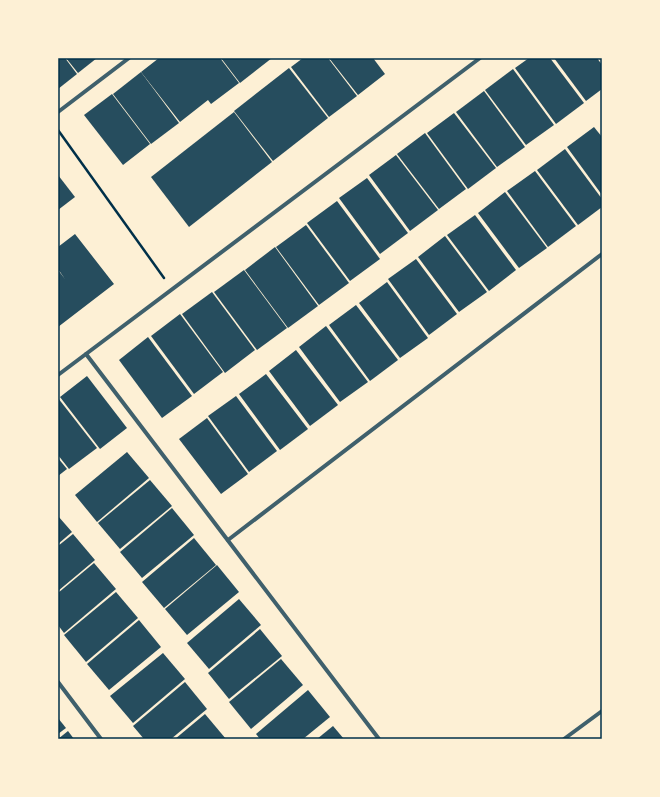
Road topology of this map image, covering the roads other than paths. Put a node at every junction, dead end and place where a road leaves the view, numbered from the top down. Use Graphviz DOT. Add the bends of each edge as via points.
graph roads {
  1 [pos="130,58"];
  2 [pos="480,58"];
  3 [pos="58,112"];
  4 [pos="602,254"];
  5 [pos="86,354"];
  6 [pos="58,375"];
  7 [pos="228,540"];
  8 [pos="58,682"];
  9 [pos="602,711"];
  10 [pos="100,739"];
  11 [pos="379,739"];
  12 [pos="564,739"];
  1 -- 3 [label="street"];
  2 -- 5 [label="street"];
  4 -- 7 [label="street"];
  5 -- 6 [label="street"];
  5 -- 7 [label="street"];
  7 -- 11 [label="street"];
  8 -- 10 [label="street"];
  9 -- 12 [label="street"];
}
